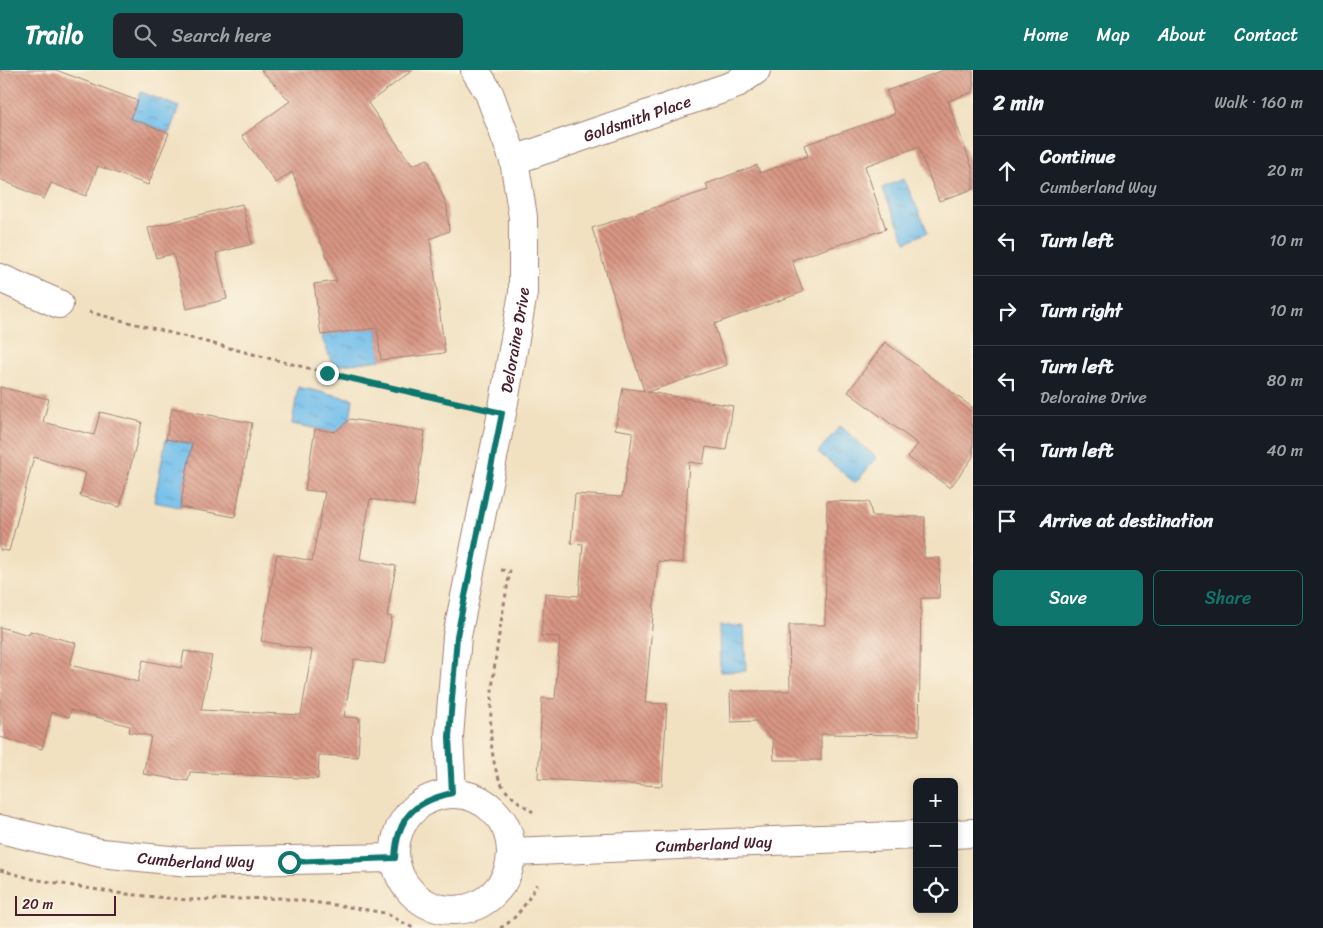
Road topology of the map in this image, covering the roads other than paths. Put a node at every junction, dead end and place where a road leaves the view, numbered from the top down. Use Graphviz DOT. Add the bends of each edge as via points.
graph roads {
  1 [pos="475,70"];
  2 [pos="756,70"];
  3 [pos="514,160"];
  4 [pos="0,278"];
  5 [pos="59,304"];
  6 [pos="452,793"];
  7 [pos="0,829"];
  8 [pos="973,833"];
  9 [pos="958,834"];
  10 [pos="913,835"];
  11 [pos="512,852"];
  12 [pos="395,858"];
  1 -- 3 [label="street, Deloraine Drive" via="489,93"];
  2 -- 3 [label="street, Goldsmith Place" via="734,85"];
  3 -- 6 [label="street, Deloraine Drive" via="523,217 523,293 457,636 449,737"];
  4 -- 5 [label="street"];
  6 -- 11 [label="street" via="488,804 501,817 509,834"];
  6 -- 12 [label="street" via="433,797 416,807 403,821 396,839"];
  7 -- 12 [label="street, Cumberland Way" via="100,853 190,862"];
  8 -- 9 [label="street"];
  10 -- 11 [label="street, Cumberland Way"];
  11 -- 12 [label="street" via="508,872 499,889 466,909 446,909 428,904 412,893 400,877"];
}
